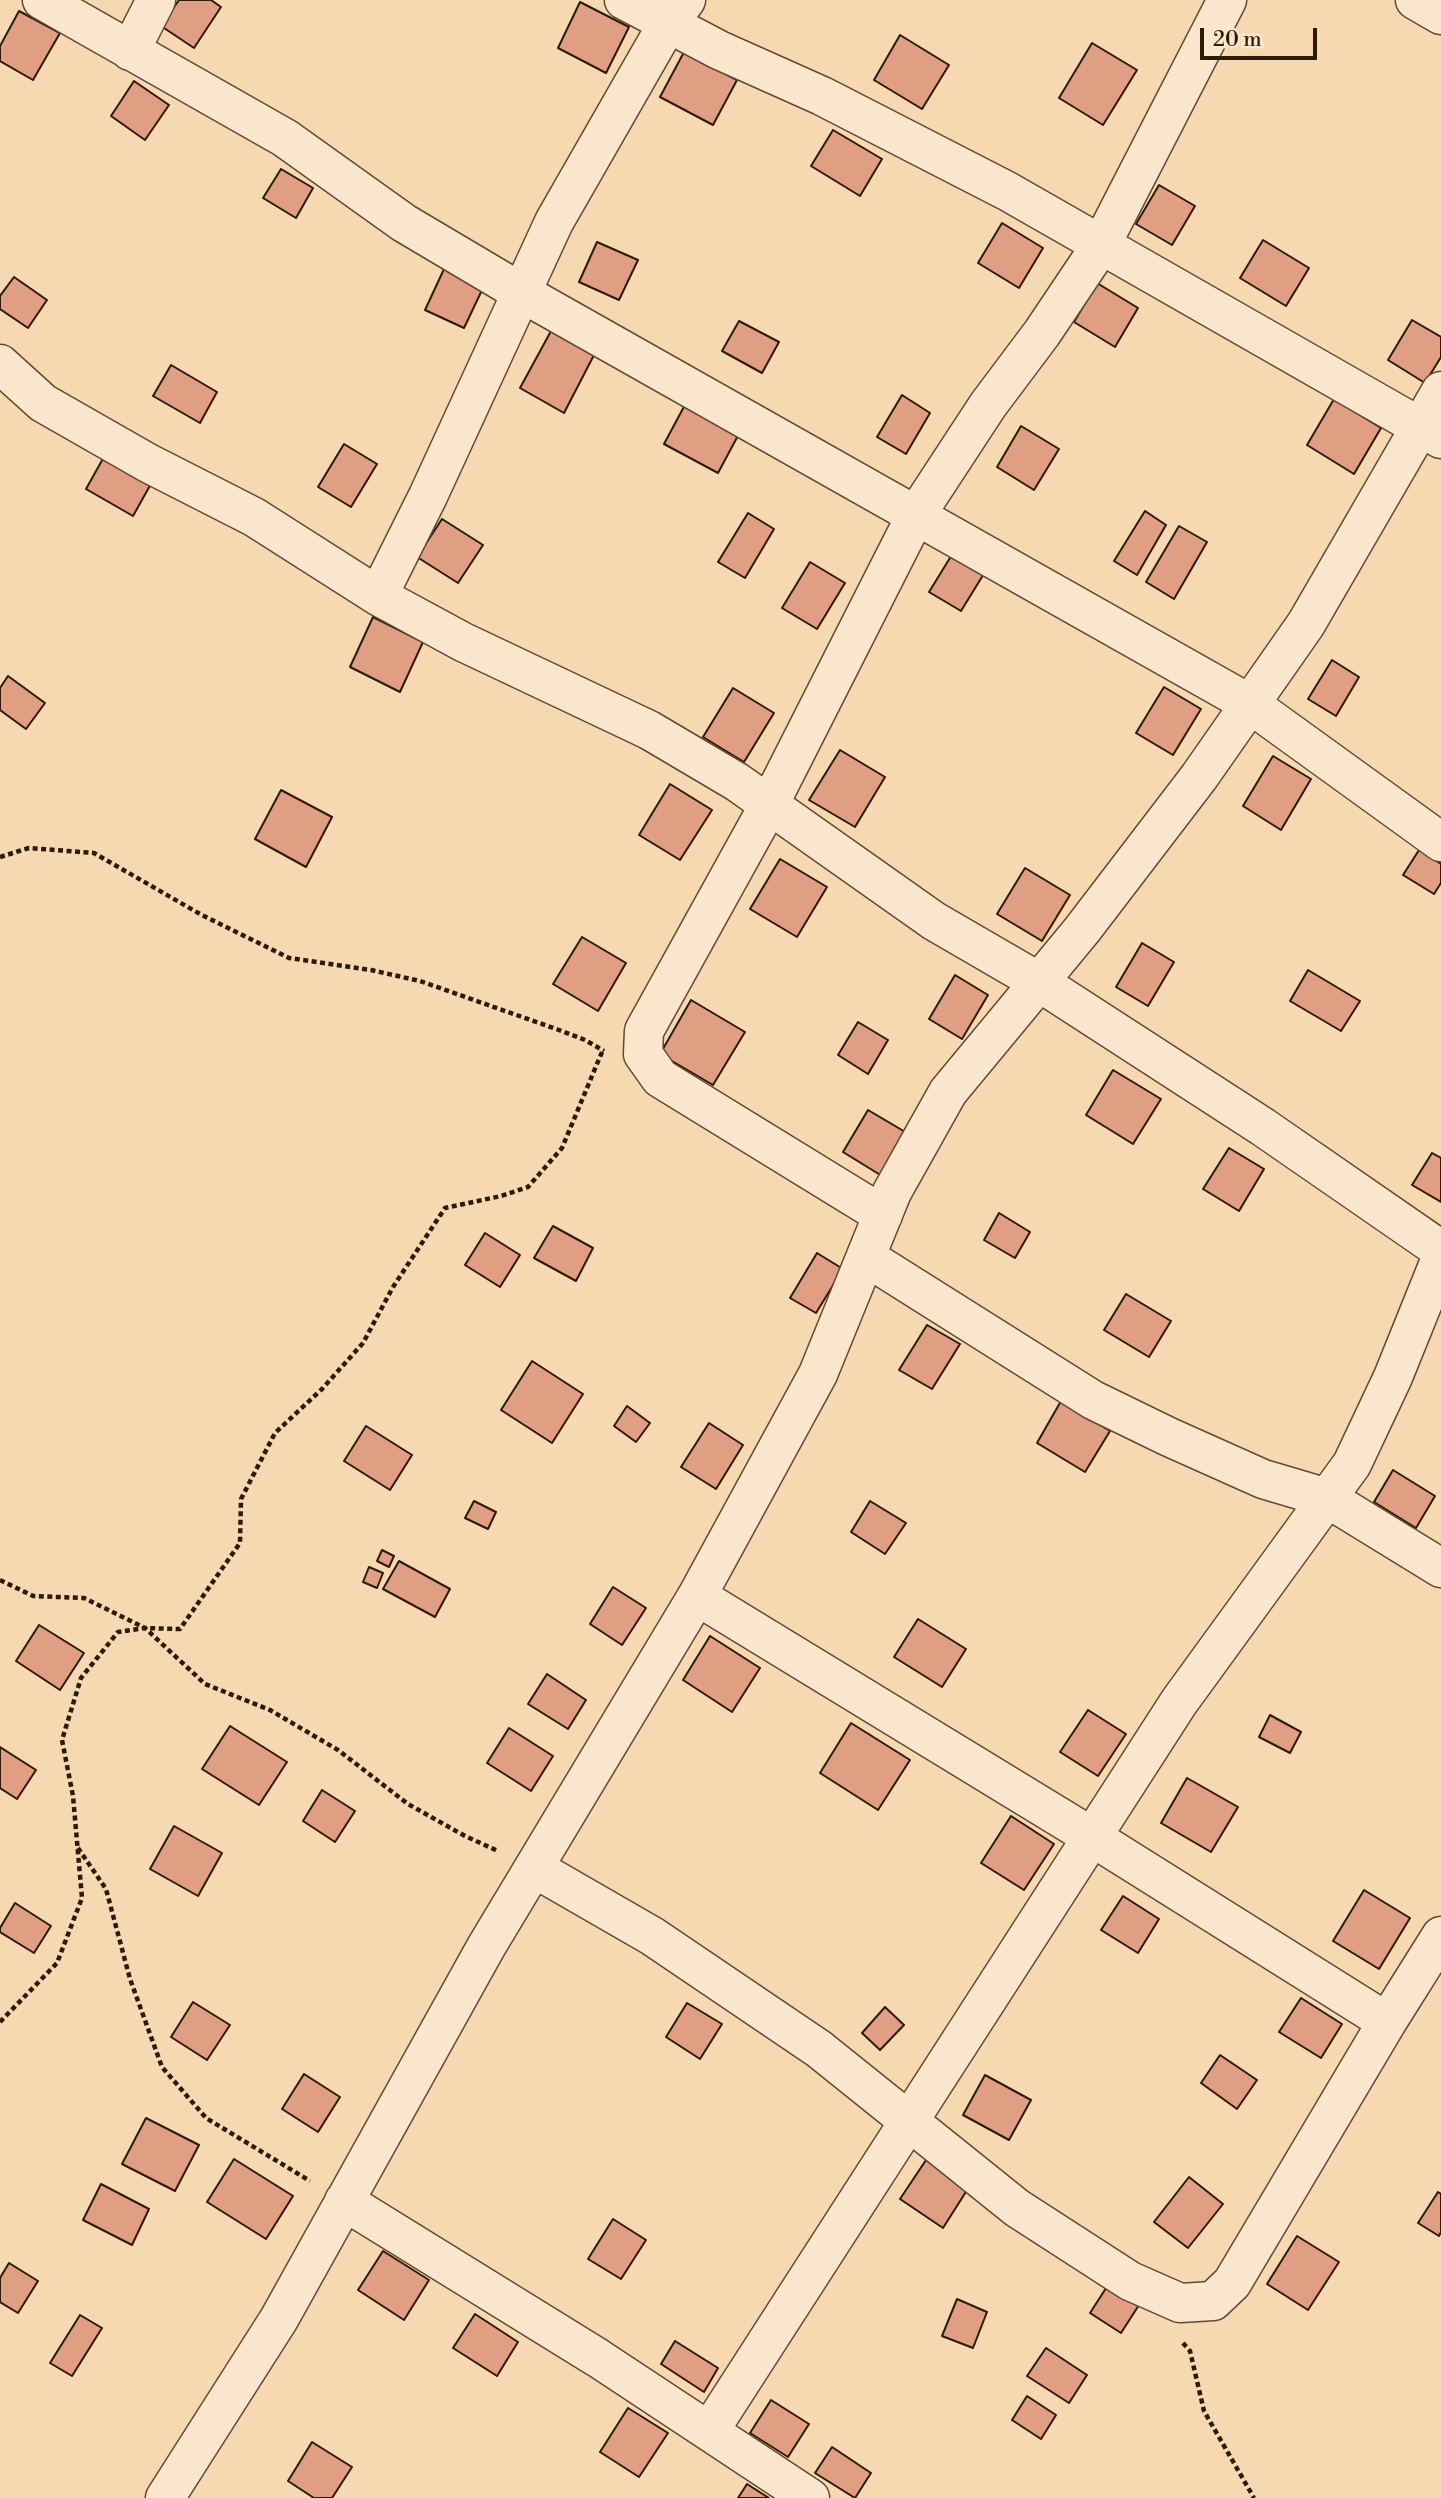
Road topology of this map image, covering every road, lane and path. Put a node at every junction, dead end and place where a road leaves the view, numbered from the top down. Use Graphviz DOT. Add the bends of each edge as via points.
graph roads {
  1 [pos="42,0"];
  2 [pos="156,0"];
  3 [pos="624,0"];
  4 [pos="1227,0"];
  5 [pos="1415,0"];
  6 [pos="677,12"];
  7 [pos="1441,15"];
  8 [pos="130,51"];
  9 [pos="1101,245"];
  10 [pos="522,293"];
  11 [pos="0,364"];
  12 [pos="1441,391"];
  13 [pos="1430,433"];
  14 [pos="916,515"];
  15 [pos="378,596"];
  16 [pos="1250,704"];
  17 [pos="769,804"];
  18 [pos="1441,842"];
  19 [pos="0,857"];
  20 [pos="1039,982"];
  21 [pos="602,1051"];
  22 [pos="643,1054"];
  23 [pos="883,1214"];
  24 [pos="1441,1250"];
  25 [pos="866,1257"];
  26 [pos="1441,1258"];
  27 [pos="1327,1498"];
  28 [pos="1441,1568"];
  29 [pos="0,1580"];
  30 [pos="697,1596"];
  31 [pos="145,1628"];
  32 [pos="1092,1837"];
  33 [pos="77,1848"];
  34 [pos="534,1868"];
  35 [pos="1441,1936"];
  36 [pos="0,2022"];
  37 [pos="1387,2022"];
  38 [pos="907,2122"];
  39 [pos="344,2201"];
  40 [pos="1181,2341"];
  41 [pos="710,2430"];
  42 [pos="165,2498"];
  43 [pos="810,2498"];
  44 [pos="1254,2498"];
  1 -- 8 [label="street"];
  2 -- 8 [label="street"];
  3 -- 6 [label="street"];
  4 -- 9 [label="street"];
  5 -- 7 [label="street"];
  6 -- 9 [label="street" via="719,50 822,96"];
  6 -- 10 [label="street" via="554,222"];
  8 -- 10 [label="street" via="285,138 404,223"];
  9 -- 13 [label="street"];
  9 -- 14 [label="street"];
  10 -- 14 [label="street"];
  10 -- 15 [label="street"];
  11 -- 15 [label="street" via="43,402 254,517"];
  12 -- 13 [label="street"];
  13 -- 16 [label="street"];
  14 -- 16 [label="street"];
  14 -- 17 [label="street"];
  15 -- 17 [label="street" via="463,642 649,730"];
  16 -- 18 [label="street"];
  16 -- 20 [label="street" via="1199,777"];
  17 -- 20 [label="street" via="933,920"];
  17 -- 22 [label="street" via="644,1031"];
  19 -- 21 [label="path" via="29,848 94,853 289,958 420,981 585,1040"];
  20 -- 23 [label="street" via="948,1092"];
  20 -- 24 [label="street" via="1263,1127"];
  21 -- 22 [label="path"];
  21 -- 31 [label="path" via="562,1148 528,1187 445,1208 363,1343 275,1433 241,1499 240,1543 204,1597 180,1629"];
  22 -- 23 [label="street" via="660,1078"];
  23 -- 25 [label="street"];
  25 -- 27 [label="street" via="1093,1400 1263,1479"];
  25 -- 30 [label="street" via="818,1374"];
  26 -- 27 [label="street" via="1364,1439"];
  27 -- 28 [label="street"];
  27 -- 32 [label="street" via="1179,1702"];
  29 -- 31 [label="path" via="33,1596 84,1598"];
  30 -- 32 [label="street"];
  30 -- 34 [label="street"];
  31 -- 33 [label="path" via="118,1632 81,1678 77,1690 62,1740"];
  31 -- 34 [label="path" via="205,1684 270,1710 338,1750 408,1804"];
  32 -- 37 [label="street"];
  32 -- 38 [label="street"];
  33 -- 36 [label="path" via="82,1898 57,1964"];
  33 -- 39 [label="path" via="106,1889 130,1979 162,2067 206,2118"];
  34 -- 38 [label="street" via="652,1936 797,2034"];
  34 -- 39 [label="street"];
  35 -- 37 [label="street"];
  37 -- 38 [label="street" via="1232,2283 1213,2301 1180,2303 1130,2281 1017,2208"];
  38 -- 41 [label="street"];
  39 -- 41 [label="street"];
  39 -- 42 [label="street" via="279,2319"];
  40 -- 44 [label="path" via="1190,2351 1204,2410"];
  41 -- 43 [label="street"];
}
